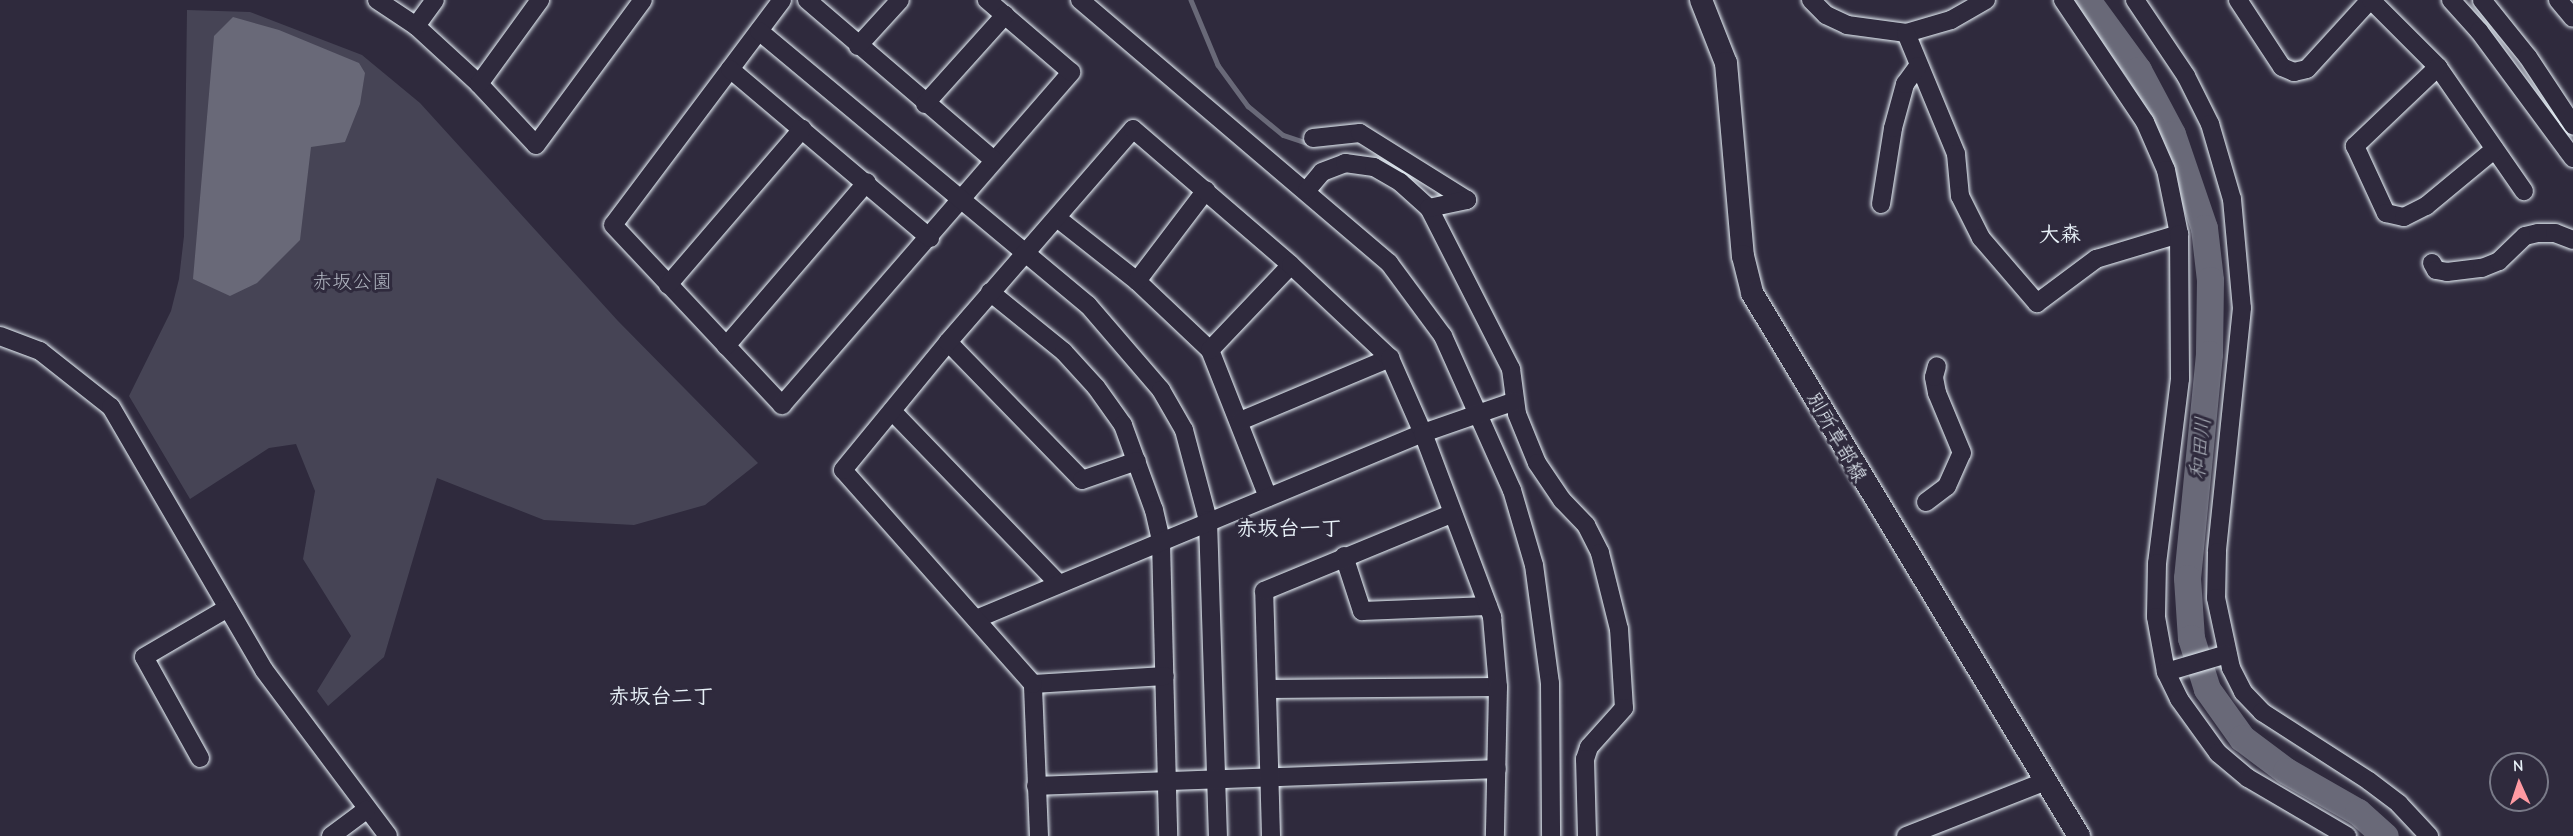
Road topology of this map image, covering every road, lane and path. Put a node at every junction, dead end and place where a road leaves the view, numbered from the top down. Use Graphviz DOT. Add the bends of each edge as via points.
graph roads {
  1 [pos="377,0"];
  2 [pos="435,0"];
  3 [pos="540,0"];
  4 [pos="643,0"];
  5 [pos="782,0"];
  6 [pos="807,0"];
  7 [pos="900,0"];
  8 [pos="987,0"];
  9 [pos="1701,0"];
  10 [pos="1811,0"];
  11 [pos="1986,0"];
  12 [pos="2063,0"];
  13 [pos="2135,0"];
  14 [pos="2238,0"];
  15 [pos="2371,0"];
  16 [pos="2451,0"];
  17 [pos="2482,0"];
  18 [pos="2558,0"];
  19 [pos="1092,4"];
  20 [pos="1005,15"];
  21 [pos="2573,18"];
  22 [pos="416,26"];
  23 [pos="759,31"];
  24 [pos="1906,33"];
  25 [pos="858,46"];
  26 [pos="1918,66"];
  27 [pos="2438,68"];
  28 [pos="730,69"];
  29 [pos="479,84"];
  30 [pos="925,104"];
  31 [pos="2573,125"];
  32 [pos="802,129"];
  33 [pos="1313,138"];
  34 [pos="2495,149"];
  35 [pos="2573,157"];
  36 [pos="994,160"];
  37 [pos="867,182"];
  38 [pos="1206,190"];
  39 [pos="1307,190"];
  40 [pos="2524,191"];
  41 [pos="961,197"];
  42 [pos="1881,204"];
  43 [pos="1429,208"];
  44 [pos="1057,218"];
  45 [pos="2179,234"];
  46 [pos="930,238"];
  47 [pos="2573,240"];
  48 [pos="1024,253"];
  49 [pos="2432,263"];
  50 [pos="1291,265"];
  51 [pos="1137,281"];
  52 [pos="668,285"];
  53 [pos="990,292"];
  54 [pos="0,336"];
  55 [pos="948,342"];
  56 [pos="726,346"];
  57 [pos="1210,350"];
  58 [pos="1390,358"];
  59 [pos="1937,366"];
  60 [pos="1515,401"];
  61 [pos="892,411"];
  62 [pos="1479,412"];
  63 [pos="1240,421"];
  64 [pos="1423,433"];
  65 [pos="1137,461"];
  66 [pos="1268,497"];
  67 [pos="1926,502"];
  68 [pos="1450,514"];
  69 [pos="1208,520"];
  70 [pos="1161,541"];
  71 [pos="1344,556"];
  72 [pos="1058,583"];
  73 [pos="1488,606"];
  74 [pos="228,608"];
  75 [pos="976,618"];
  76 [pos="2227,654"];
  77 [pos="2166,672"];
  78 [pos="1165,676"];
  79 [pos="1033,684"];
  80 [pos="1498,687"];
  81 [pos="1269,689"];
  82 [pos="200,758"];
  83 [pos="1497,768"];
  84 [pos="1269,775"];
  85 [pos="1215,778"];
  86 [pos="1166,780"];
  87 [pos="2046,781"];
  88 [pos="1036,786"];
  89 [pos="366,810"];
  90 [pos="331,836"];
  91 [pos="388,836"];
  92 [pos="1039,836"];
  93 [pos="1168,836"];
  94 [pos="1218,836"];
  95 [pos="1271,836"];
  96 [pos="1495,836"];
  97 [pos="1551,836"];
  98 [pos="1587,836"];
  99 [pos="1906,836"];
  100 [pos="2079,836"];
  101 [pos="2347,836"];
  102 [pos="2429,836"];
  1 -- 22 [label="street"];
  2 -- 22 [label="street"];
  3 -- 29 [label="street"];
  4 -- 29 [label="street" via="536,145"];
  5 -- 23 [label="street"];
  6 -- 25 [label="street"];
  7 -- 25 [label="street"];
  8 -- 20 [label="street"];
  9 -- 87 [label="main road, 別所草部線" via="1726,63 1743,256 1752,293"];
  10 -- 24 [label="street" via="1826,15 1847,25"];
  11 -- 24 [label="street" via="1951,20"];
  12 -- 45 [label="street" via="2145,122 2166,170"];
  13 -- 76 [label="street" via="2186,76 2210,124 2232,199 2242,308 2217,552 2216,598"];
  14 -- 15 [label="street" via="2282,67 2294,72 2307,69"];
  15 -- 27 [label="street"];
  16 -- 35 [label="street" via="2480,31"];
  17 -- 31 [label="street" via="2528,57"];
  18 -- 21 [label="street"];
  19 -- 39 [label="street"];
  20 -- 30 [label="street"];
  20 -- 36 [label="street" via="1071,72"];
  22 -- 29 [label="street"];
  23 -- 28 [label="street"];
  23 -- 41 [label="street"];
  24 -- 26 [label="street"];
  25 -- 30 [label="street"];
  26 -- 42 [label="street" via="1905,84 1893,128"];
  26 -- 45 [label="street" via="1956,154 1959,196 1981,238 2037,303 2096,259"];
  27 -- 34 [label="street"];
  27 -- 34 [label="street" via="2355,146 2386,213 2404,217 2426,206"];
  28 -- 32 [label="street"];
  28 -- 52 [label="street" via="613,225"];
  30 -- 36 [label="street"];
  32 -- 37 [label="street"];
  32 -- 52 [label="street"];
  33 -- 43 [label="street" via="1360,133 1467,200"];
  34 -- 40 [label="street"];
  36 -- 41 [label="street"];
  37 -- 46 [label="street"];
  37 -- 56 [label="street"];
  38 -- 44 [label="street" via="1133,129"];
  38 -- 50 [label="street"];
  38 -- 51 [label="street"];
  39 -- 43 [label="street" via="1322,172 1345,163 1374,167 1400,182"];
  39 -- 62 [label="street" via="1389,263 1415,296 1443,336"];
  41 -- 46 [label="street"];
  41 -- 48 [label="street"];
  43 -- 60 [label="street" via="1511,369"];
  44 -- 48 [label="street"];
  44 -- 51 [label="street"];
  45 -- 77 [label="street" via="2180,379 2157,563 2156,617"];
  46 -- 56 [label="street" via="782,405"];
  47 -- 49 [label="street" via="2555,233 2525,236 2499,261 2482,268 2447,272 2436,270"];
  48 -- 53 [label="street"];
  48 -- 69 [label="street" via="1088,305 1161,390 1184,430"];
  50 -- 57 [label="street"];
  50 -- 58 [label="street"];
  51 -- 57 [label="street"];
  52 -- 56 [label="street"];
  53 -- 55 [label="street"];
  53 -- 65 [label="street" via="1064,352 1096,387 1123,425"];
  54 -- 74 [label="street" via="40,351 111,407"];
  55 -- 61 [label="street"];
  55 -- 65 [label="street" via="1082,480"];
  57 -- 63 [label="street"];
  58 -- 63 [label="street"];
  58 -- 64 [label="street"];
  59 -- 67 [label="street" via="1937,393 1962,453 1947,486"];
  60 -- 62 [label="street"];
  60 -- 98 [label="street" via="1537,463 1562,500 1586,525 1600,553 1619,629 1624,708 1590,747 1585,759"];
  61 -- 72 [label="street"];
  61 -- 75 [label="street" via="843,470"];
  62 -- 64 [label="street"];
  62 -- 97 [label="street" via="1524,525 1543,610 1550,683"];
  63 -- 66 [label="street"];
  64 -- 66 [label="street"];
  64 -- 68 [label="street"];
  65 -- 70 [label="street"];
  66 -- 69 [label="street"];
  68 -- 71 [label="street"];
  68 -- 73 [label="street"];
  69 -- 70 [label="street"];
  69 -- 85 [label="street"];
  70 -- 72 [label="street"];
  70 -- 78 [label="street"];
  71 -- 73 [label="street" via="1362,611"];
  71 -- 81 [label="street" via="1264,591"];
  72 -- 75 [label="street"];
  73 -- 80 [label="street"];
  74 -- 82 [label="street" via="144,657"];
  74 -- 89 [label="street" via="264,670"];
  75 -- 79 [label="street"];
  76 -- 77 [label="street"];
  76 -- 102 [label="street" via="2243,692 2262,712 2369,781 2399,804"];
  77 -- 101 [label="street" via="2179,699 2218,753 2248,778"];
  78 -- 79 [label="street"];
  78 -- 86 [label="street"];
  79 -- 88 [label="street"];
  80 -- 81 [label="street"];
  80 -- 83 [label="street"];
  81 -- 84 [label="street"];
  83 -- 84 [label="street"];
  83 -- 96 [label="street"];
  84 -- 85 [label="street"];
  84 -- 95 [label="street"];
  85 -- 86 [label="street"];
  85 -- 94 [label="street"];
  86 -- 88 [label="street"];
  86 -- 93 [label="street"];
  87 -- 99 [label="street"];
  87 -- 100 [label="main road, 別所草部線"];
  88 -- 92 [label="street"];
  89 -- 90 [label="street"];
  89 -- 91 [label="street"];
}
